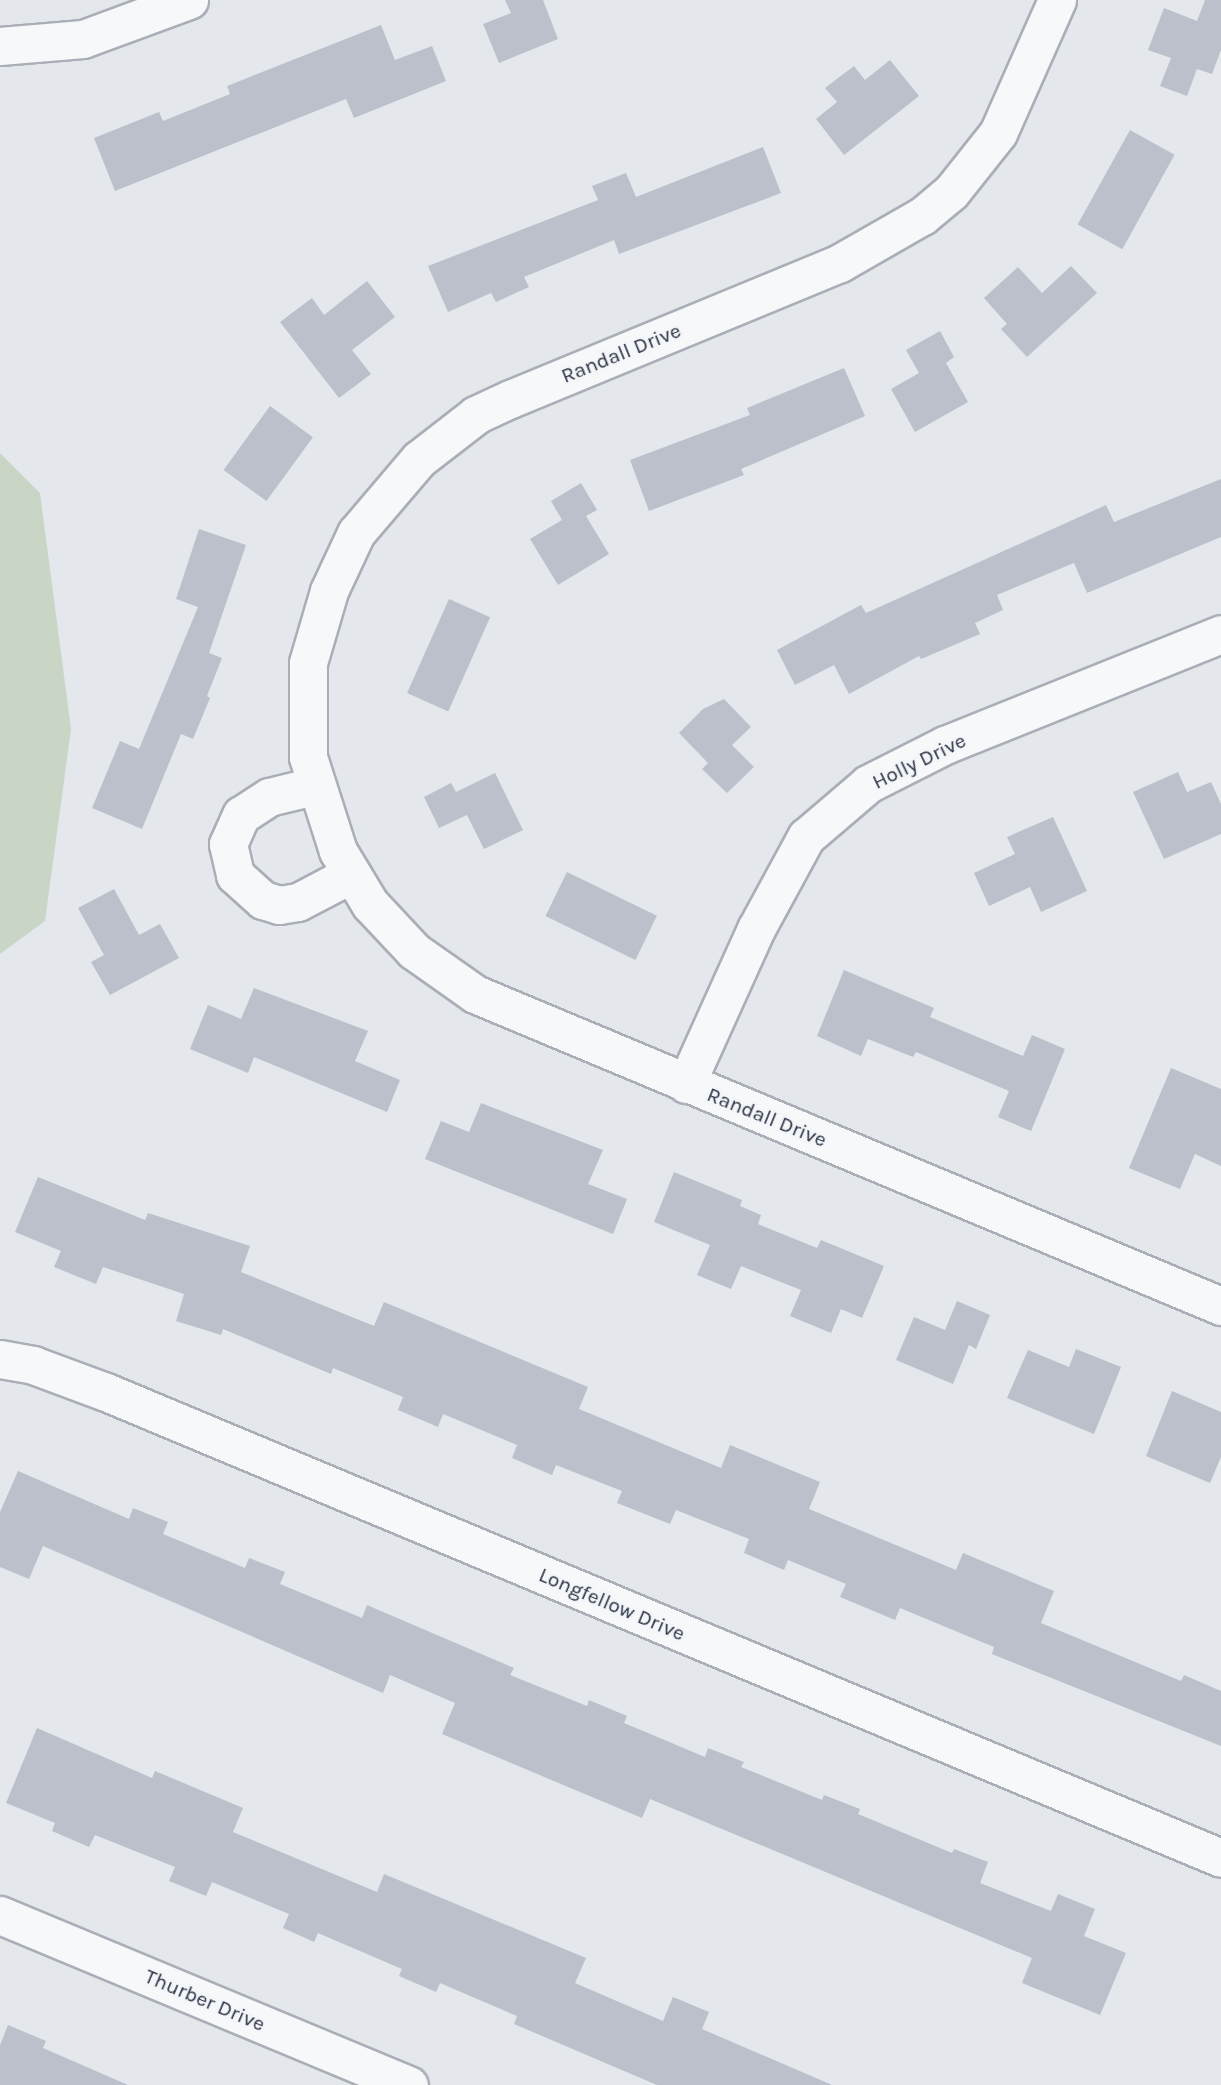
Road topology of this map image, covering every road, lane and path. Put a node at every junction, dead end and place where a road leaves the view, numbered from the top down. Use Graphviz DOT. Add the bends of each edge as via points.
graph roads {
  1 [pos="189,0"];
  2 [pos="1058,0"];
  3 [pos="0,46"];
  4 [pos="1221,634"];
  5 [pos="314,786"];
  6 [pos="351,874"];
  7 [pos="686,1084"];
  8 [pos="1221,1306"];
  9 [pos="0,1359"];
  10 [pos="1221,1858"];
  11 [pos="0,1915"];
  12 [pos="409,2085"];
  1 -- 3 [label="street" via="83,39"];
  2 -- 5 [label="street, Randall Drive" via="998,132 950,192 922,216 840,263 487,410 419,458 356,533 316,627 306,694"];
  4 -- 7 [label="street, Holly Drive" via="945,745 868,784 806,837 756,929"];
  5 -- 6 [label="street, Randall Drive"];
  5 -- 6 [label="street" via="270,797 241,815 228,844 235,875 263,901 279,905 298,902"];
  6 -- 7 [label="street, Randall Drive" via="392,930 465,988"];
  7 -- 8 [label="street, Randall Drive"];
  9 -- 10 [label="street, Longfellow Drive" via="33,1365 106,1392"];
  11 -- 12 [label="street, Thurber Drive"];
}
